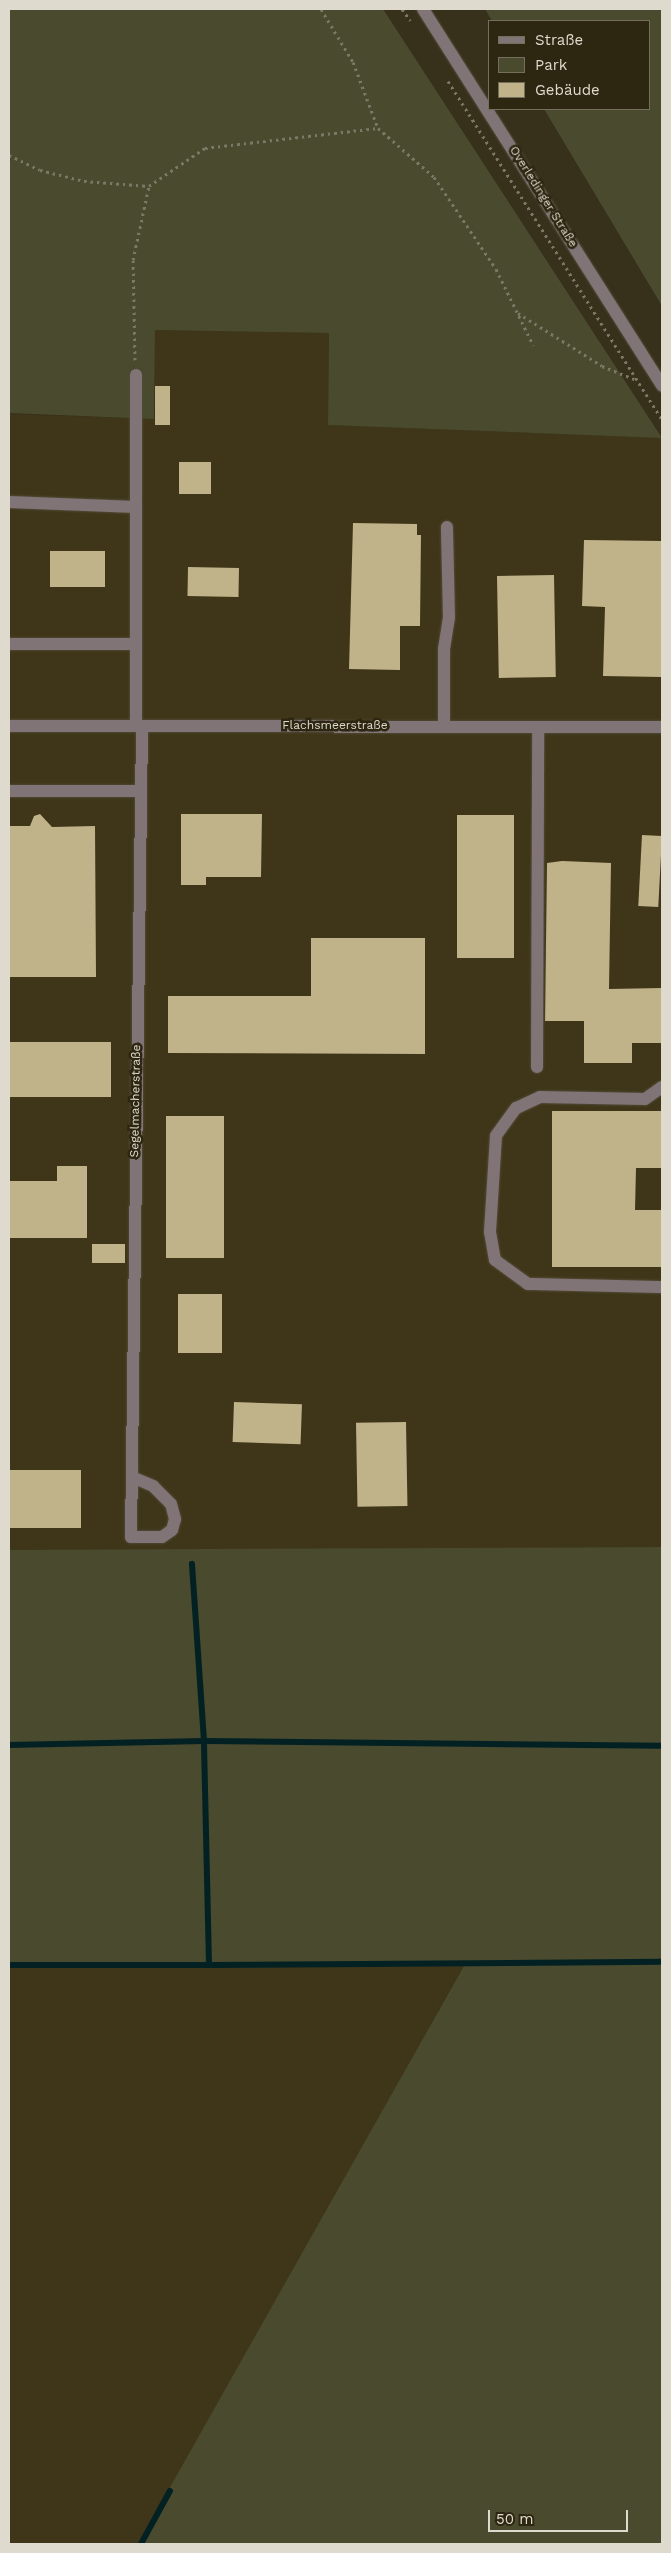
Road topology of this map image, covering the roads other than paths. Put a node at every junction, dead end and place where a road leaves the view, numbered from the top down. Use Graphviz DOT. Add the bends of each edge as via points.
graph roads {
  1 [pos="423,9"];
  2 [pos="136,376"];
  3 [pos="662,386"];
  4 [pos="9,502"];
  5 [pos="136,507"];
  6 [pos="447,527"];
  7 [pos="9,644"];
  8 [pos="136,644"];
  9 [pos="9,726"];
  10 [pos="139,726"];
  11 [pos="444,727"];
  12 [pos="538,727"];
  13 [pos="662,727"];
  14 [pos="9,791"];
  15 [pos="140,792"];
  16 [pos="537,1067"];
  17 [pos="662,1087"];
  18 [pos="662,1287"];
  19 [pos="132,1477"];
  1 -- 3 [label="street, Overledinger Straße"];
  2 -- 5 [label="street, Segelmacherstraße"];
  4 -- 5 [label="street"];
  5 -- 8 [label="street, Segelmacherstraße"];
  6 -- 11 [label="street"];
  7 -- 8 [label="street"];
  8 -- 10 [label="street, Segelmacherstraße"];
  9 -- 10 [label="street, Flachsmeerstraße"];
  10 -- 11 [label="street, Flachsmeerstraße"];
  10 -- 15 [label="street, Segelmacherstraße"];
  11 -- 12 [label="street, Flachsmeerstraße"];
  12 -- 13 [label="street, Flachsmeerstraße"];
  12 -- 16 [label="street"];
  14 -- 15 [label="street"];
  15 -- 19 [label="street, Segelmacherstraße"];
  17 -- 18 [label="street" via="645,1098 540,1097 516,1108 496,1136 490,1232 495,1260 528,1284"];
  19 -- 19 [label="street, Segelmacherstraße" via="153,1486 171,1504 175,1519 172,1530 162,1537 131,1537"];
}
